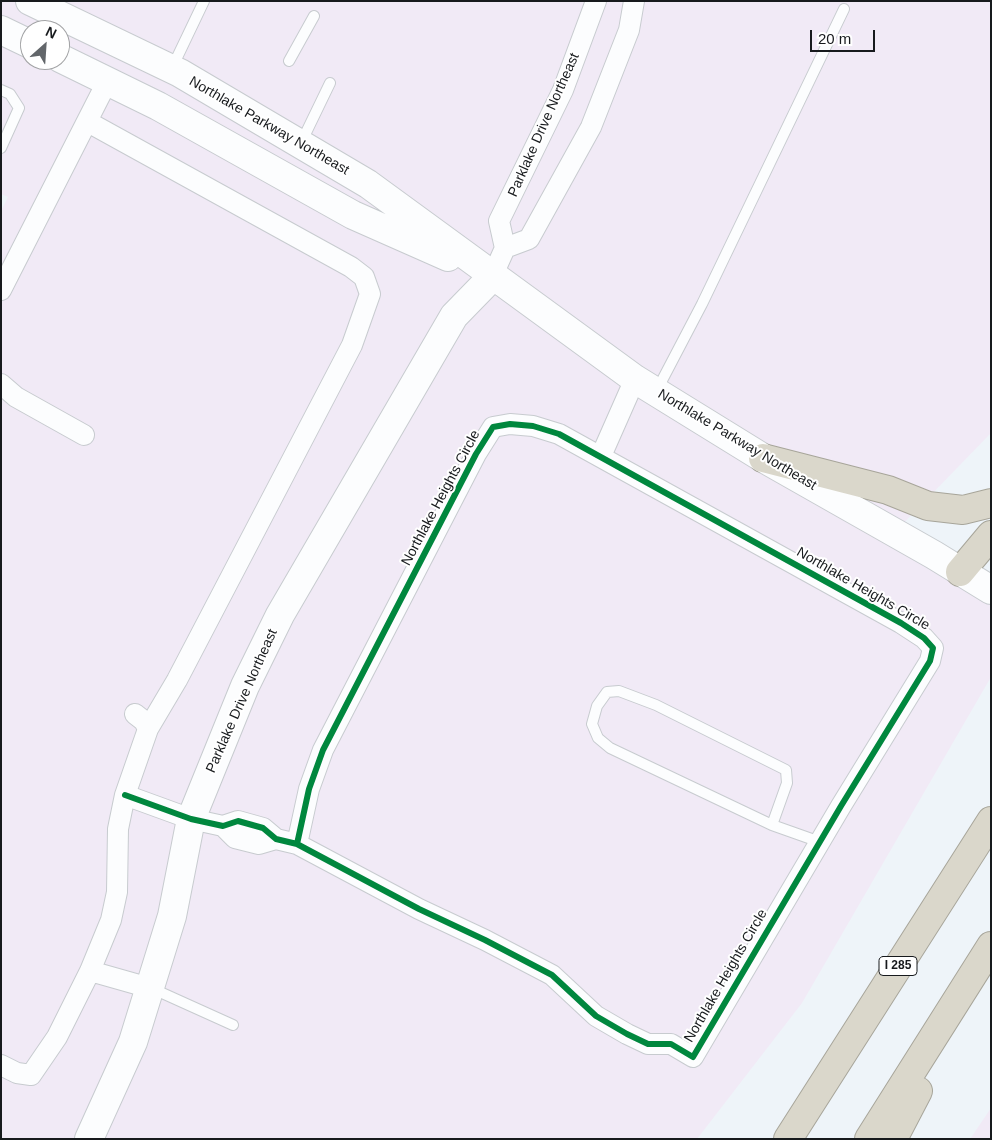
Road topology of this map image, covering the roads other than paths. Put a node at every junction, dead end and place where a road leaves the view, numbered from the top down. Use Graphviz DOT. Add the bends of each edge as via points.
graph roads {
  1 [pos="30,1"];
  2 [pos="204,1"];
  3 [pos="596,1"];
  4 [pos="634,1"];
  5 [pos="844,9"];
  6 [pos="314,16"];
  7 [pos="1,30"];
  8 [pos="20,39"];
  9 [pos="289,61"];
  10 [pos="70,63"];
  11 [pos="172,69"];
  12 [pos="107,82"];
  13 [pos="330,83"];
  14 [pos="1,90"];
  15 [pos="88,122"];
  16 [pos="300,144"];
  17 [pos="1,148"];
  18 [pos="505,248"];
  19 [pos="492,276"];
  20 [pos="1,290"];
  21 [pos="1,384"];
  22 [pos="646,385"];
  23 [pos="84,435"];
  24 [pos="601,456"];
  25 [pos="763,458"];
  26 [pos="991,503"];
  27 [pos="991,535"];
  28 [pos="960,572"];
  29 [pos="991,590"];
  30 [pos="125,795"];
  31 [pos="191,819"];
  32 [pos="991,821"];
  33 [pos="772,825"];
  34 [pos="820,842"];
  35 [pos="297,844"];
  36 [pos="991,946"];
  37 [pos="991,950"];
  38 [pos="90,970"];
  39 [pos="150,988"];
  40 [pos="233,1025"];
  41 [pos="1,1065"];
  42 [pos="805,1110"];
  43 [pos="89,1139"];
  44 [pos="779,1139"];
  45 [pos="788,1139"];
  46 [pos="869,1139"];
  47 [pos="893,1139"];
  1 -- 11 [label="street, Northlake Parkway Northeast"];
  2 -- 11 [label="lane"];
  3 -- 18 [label="street, Parklake Drive Northeast" via="563,90 499,222"];
  4 -- 18 [label="street" via="628,30 591,127 529,239"];
  5 -- 22 [label="lane" via="702,304"];
  6 -- 9 [label="lane"];
  7 -- 8 [label="street"];
  10 -- 12 [label="street, Northlake Parkway Northeast"];
  11 -- 16 [label="street, Northlake Parkway Northeast"];
  12 -- 15 [label="street"];
  12 -- 19 [label="street, Northlake Parkway Northeast" via="158,106 353,215"];
  13 -- 16 [label="lane"];
  14 -- 17 [label="lane" via="10,94 19,108"];
  15 -- 20 [label="street"];
  15 -- 30 [label="street" via="351,267 364,277 370,294 352,345 177,680 142,722"];
  16 -- 19 [label="street, Northlake Parkway Northeast" via="368,184"];
  18 -- 19 [label="street, Parklake Drive Northeast"];
  19 -- 22 [label="street, Northlake Parkway Northeast"];
  19 -- 31 [label="street, Parklake Drive Northeast" via="454,316 280,615 245,686"];
  21 -- 23 [label="street" via="16,397"];
  22 -- 24 [label="street"];
  22 -- 25 [label="street, Northlake Parkway Northeast"];
  24 -- 34 [label="street, Northlake Heights Circle" via="901,623 933,648 930,661"];
  24 -- 35 [label="street, Northlake Heights Circle" via="559,434 533,426 510,424 493,427 323,750 309,789"];
  25 -- 26 [label="highway" via="888,490 928,506 963,510"];
  25 -- 28 [label="street, Northlake Parkway Northeast"];
  27 -- 28 [label="highway"];
  28 -- 29 [label="street, Northlake Parkway Northeast"];
  30 -- 31 [label="street"];
  30 -- 38 [label="street" via="118,829 117,892"];
  31 -- 35 [label="street" via="223,826 235,838 259,844 276,839"];
  31 -- 39 [label="street, Parklake Drive Northeast" via="172,916"];
  32 -- 42 [label="highway, I 285"];
  33 -- 33 [label="lane" via="787,783 786,770 656,706 619,691 607,692 592,724 598,738 610,748"];
  33 -- 34 [label="lane"];
  34 -- 35 [label="street, Northlake Heights Circle" via="693,1057 670,1044 648,1044 627,1034 596,1016 552,975"];
  36 -- 46 [label="highway"];
  37 -- 47 [label="highway"];
  38 -- 39 [label="street"];
  38 -- 41 [label="street" via="57,1038 31,1075"];
  39 -- 40 [label="lane"];
  39 -- 43 [label="street, Parklake Drive Northeast" via="134,1042"];
  42 -- 44 [label="highway"];
  42 -- 45 [label="highway, I 285"];
}
